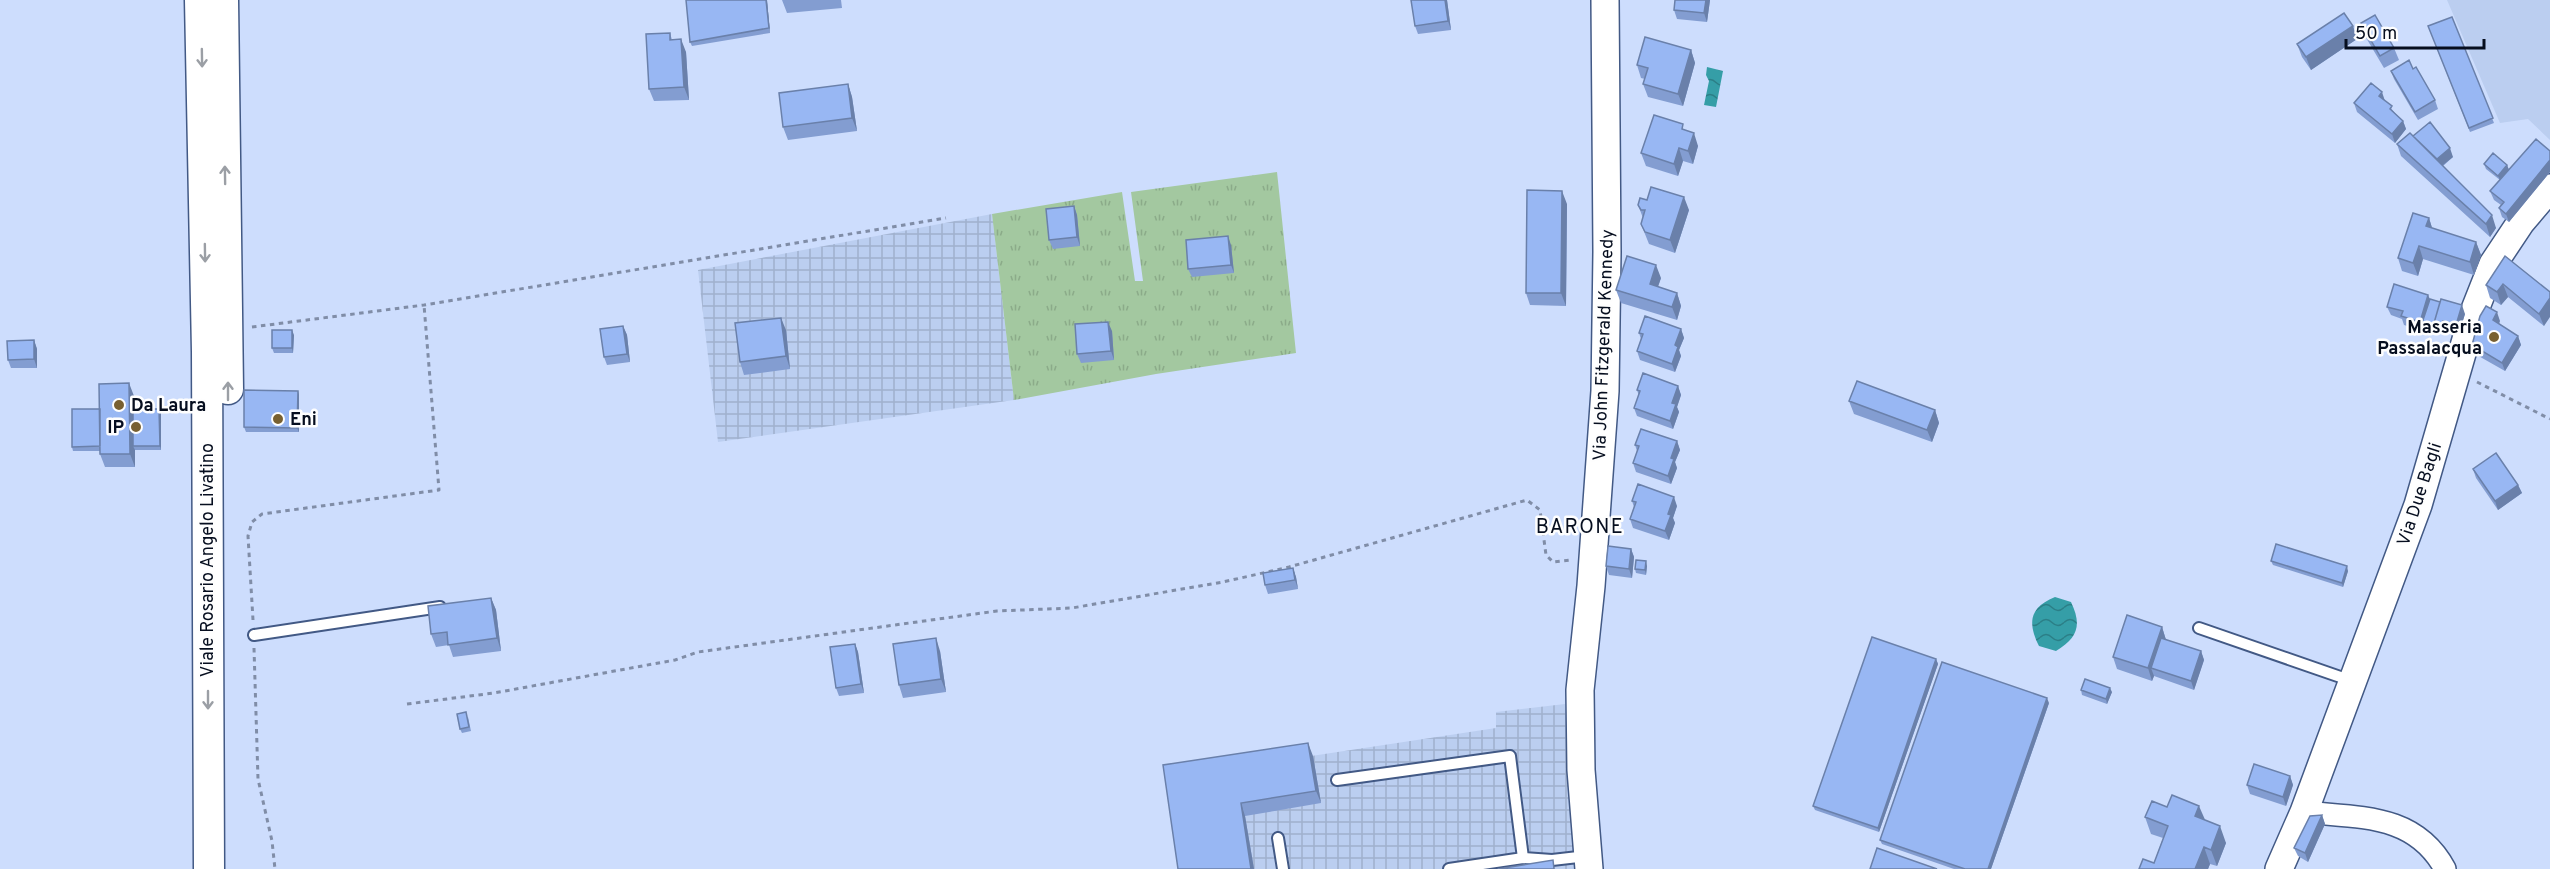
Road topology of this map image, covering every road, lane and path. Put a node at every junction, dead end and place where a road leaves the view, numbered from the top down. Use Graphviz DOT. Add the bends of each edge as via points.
graph roads {
  1 [pos="200,0"];
  2 [pos="223,0"];
  3 [pos="1605,0"];
  4 [pos="2550,188"];
  5 [pos="946,218"];
  6 [pos="424,305"];
  7 [pos="228,330"];
  8 [pos="2456,372"];
  9 [pos="2550,419"];
  10 [pos="1593,555"];
  11 [pos="453,605"];
  12 [pos="2199,628"];
  13 [pos="254,635"];
  14 [pos="2353,681"];
  15 [pos="407,704"];
  16 [pos="1338,780"];
  17 [pos="2304,812"];
  18 [pos="1278,838"];
  19 [pos="1523,858"];
  20 [pos="1588,862"];
  21 [pos="209,869"];
  22 [pos="230,869"];
  23 [pos="275,869"];
  24 [pos="1283,869"];
  25 [pos="1449,869"];
  26 [pos="2279,869"];
  27 [pos="2445,869"];
  1 -- 21 [label="main road, Viale Rosario Angelo Livatino, one-way" via="207,352"];
  7 -- 2 [label="main road, Viale Rosario Angelo Livatino, one-way"];
  3 -- 10 [label="street, Via John Fitzgerald Kennedy" via="1605,391"];
  4 -- 8 [label="street, Via Due Bagli" via="2493,264"];
  5 -- 6 [label="path"];
  6 -- 7 [label="path"];
  6 -- 13 [label="path" via="439,490 262,514 252,522 248,536"];
  22 -- 7 [label="main road, Viale Rosario Angelo Livatino, one-way"];
  8 -- 9 [label="path"];
  8 -- 14 [label="street, Via Due Bagli" via="2418,505"];
  10 -- 15 [label="path" via="1553,562 1546,555 1540,510 1527,500 1223,582 1072,608 985,613 698,652 675,660 494,693"];
  10 -- 20 [label="street, Via John Fitzgerald Kennedy" via="1580,690"];
  11 -- 13 [label="lane"];
  12 -- 14 [label="lane"];
  13 -- 23 [label="path" via="258,778"];
  14 -- 17 [label="street, Via Due Bagli"];
  16 -- 19 [label="lane" via="1510,756"];
  17 -- 26 [label="street, Via Due Bagli"];
  17 -- 27 [label="street" via="2397,825 2422,840"];
  18 -- 24 [label="lane"];
  19 -- 20 [label="lane"];
  19 -- 25 [label="lane"];
}
